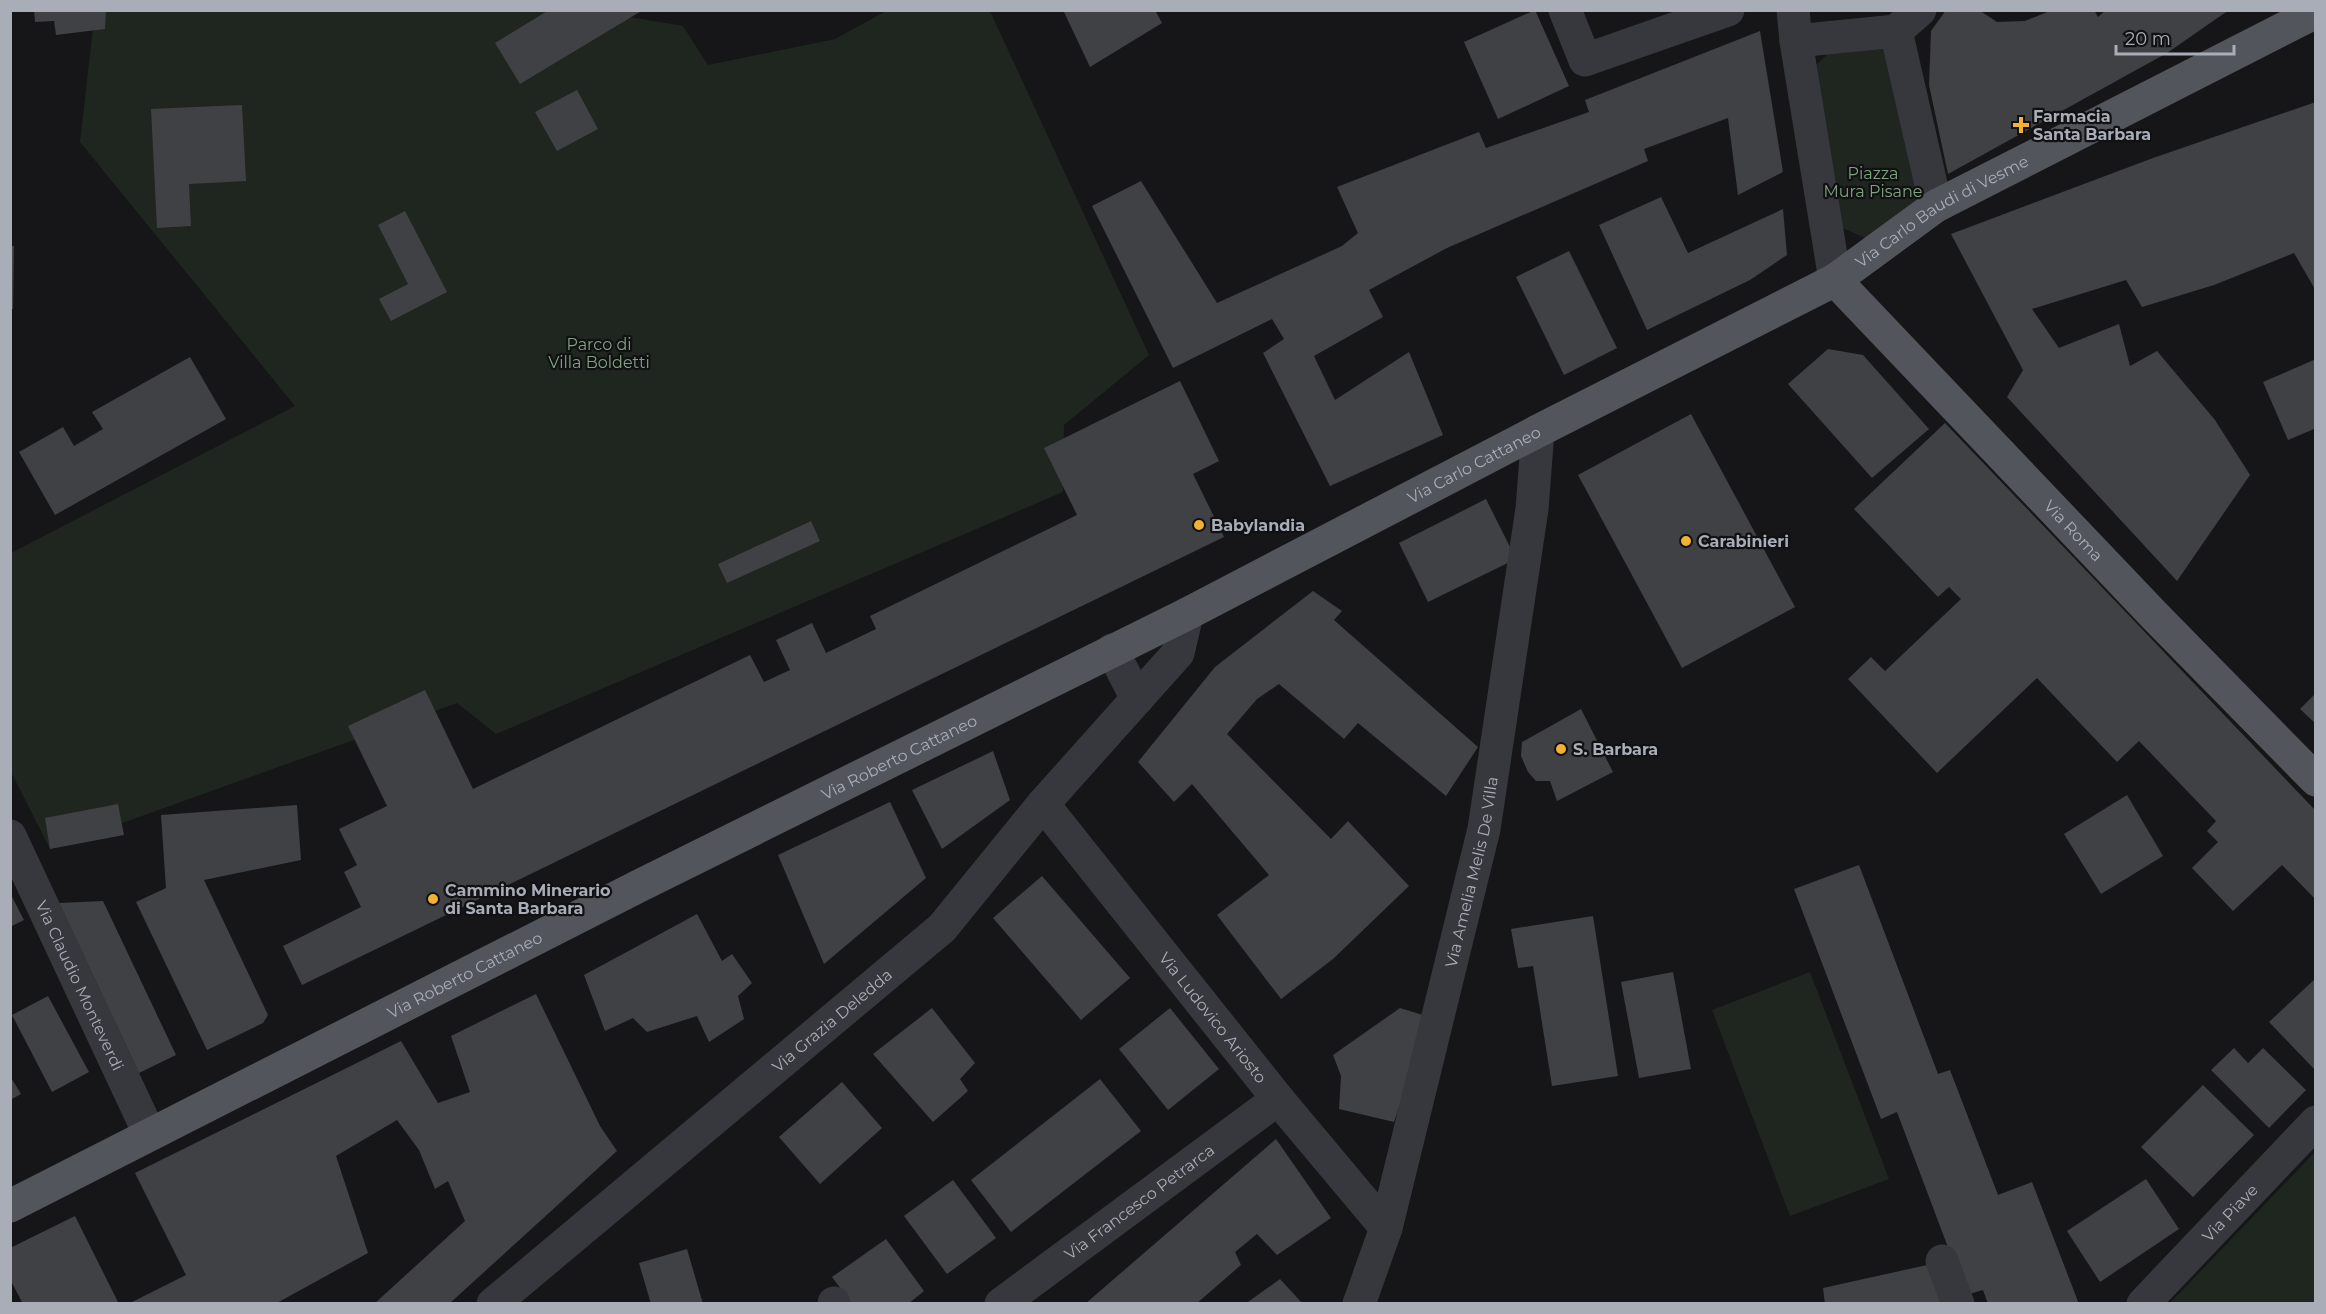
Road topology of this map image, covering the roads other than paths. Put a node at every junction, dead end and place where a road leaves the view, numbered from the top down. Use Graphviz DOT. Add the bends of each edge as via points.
graph roads {
  1 [pos="1565,10"];
  2 [pos="1728,10"];
  3 [pos="2311,18"];
  4 [pos="1908,21"];
  5 [pos="1795,26"];
  6 [pos="1936,206"];
  7 [pos="1835,280"];
  8 [pos="1538,431"];
  9 [pos="1187,614"];
  10 [pos="1112,650"];
  11 [pos="1137,699"];
  12 [pos="2316,780"];
  13 [pos="1043,804"];
  14 [pos="10,836"];
  15 [pos="1278,1099"];
  16 [pos="2316,1122"];
  17 [pos="150,1133"];
  18 [pos="10,1206"];
  19 [pos="1386,1228"];
  20 [pos="1942,1261"];
  21 [pos="494,1304"];
  22 [pos="1001,1304"];
  23 [pos="1359,1304"];
  24 [pos="1958,1304"];
  25 [pos="2143,1304"];
  1 -- 2 [label="street" via="1585,60"];
  3 -- 6 [label="main road, Via Carlo Baudi di Vesme"];
  4 -- 5 [label="street"];
  4 -- 6 [label="street"];
  5 -- 7 [label="street"];
  6 -- 7 [label="main road, Via Carlo Baudi di Vesme"];
  7 -- 8 [label="main road, Via Carlo Cattaneo"];
  7 -- 12 [label="main road, Via Roma"];
  8 -- 9 [label="main road, Via Carlo Cattaneo"];
  8 -- 19 [label="street, Via Amelia Melis De Villa" via="1532,509 1484,829"];
  9 -- 10 [label="main road, Via Carlo Cattaneo"];
  9 -- 11 [label="street, Via Grazia Deledda" via="1178,653"];
  10 -- 11 [label="street"];
  10 -- 17 [label="main road, Via Roberto Cattaneo"];
  11 -- 13 [label="street, Via Grazia Deledda"];
  13 -- 15 [label="street, Via Ludovico Ariosto"];
  13 -- 21 [label="street, Via Grazia Deledda" via="942,928"];
  14 -- 17 [label="street, Via Claudio Monteverdi"];
  15 -- 19 [label="street, Via Ludovico Ariosto"];
  15 -- 22 [label="street, Via Francesco Petrarca"];
  16 -- 25 [label="street, Via Piave"];
  17 -- 18 [label="main road, Via Roberto Cattaneo"];
  19 -- 23 [label="street, Via Amelia Melis De Villa"];
  20 -- 24 [label="street"];
}
